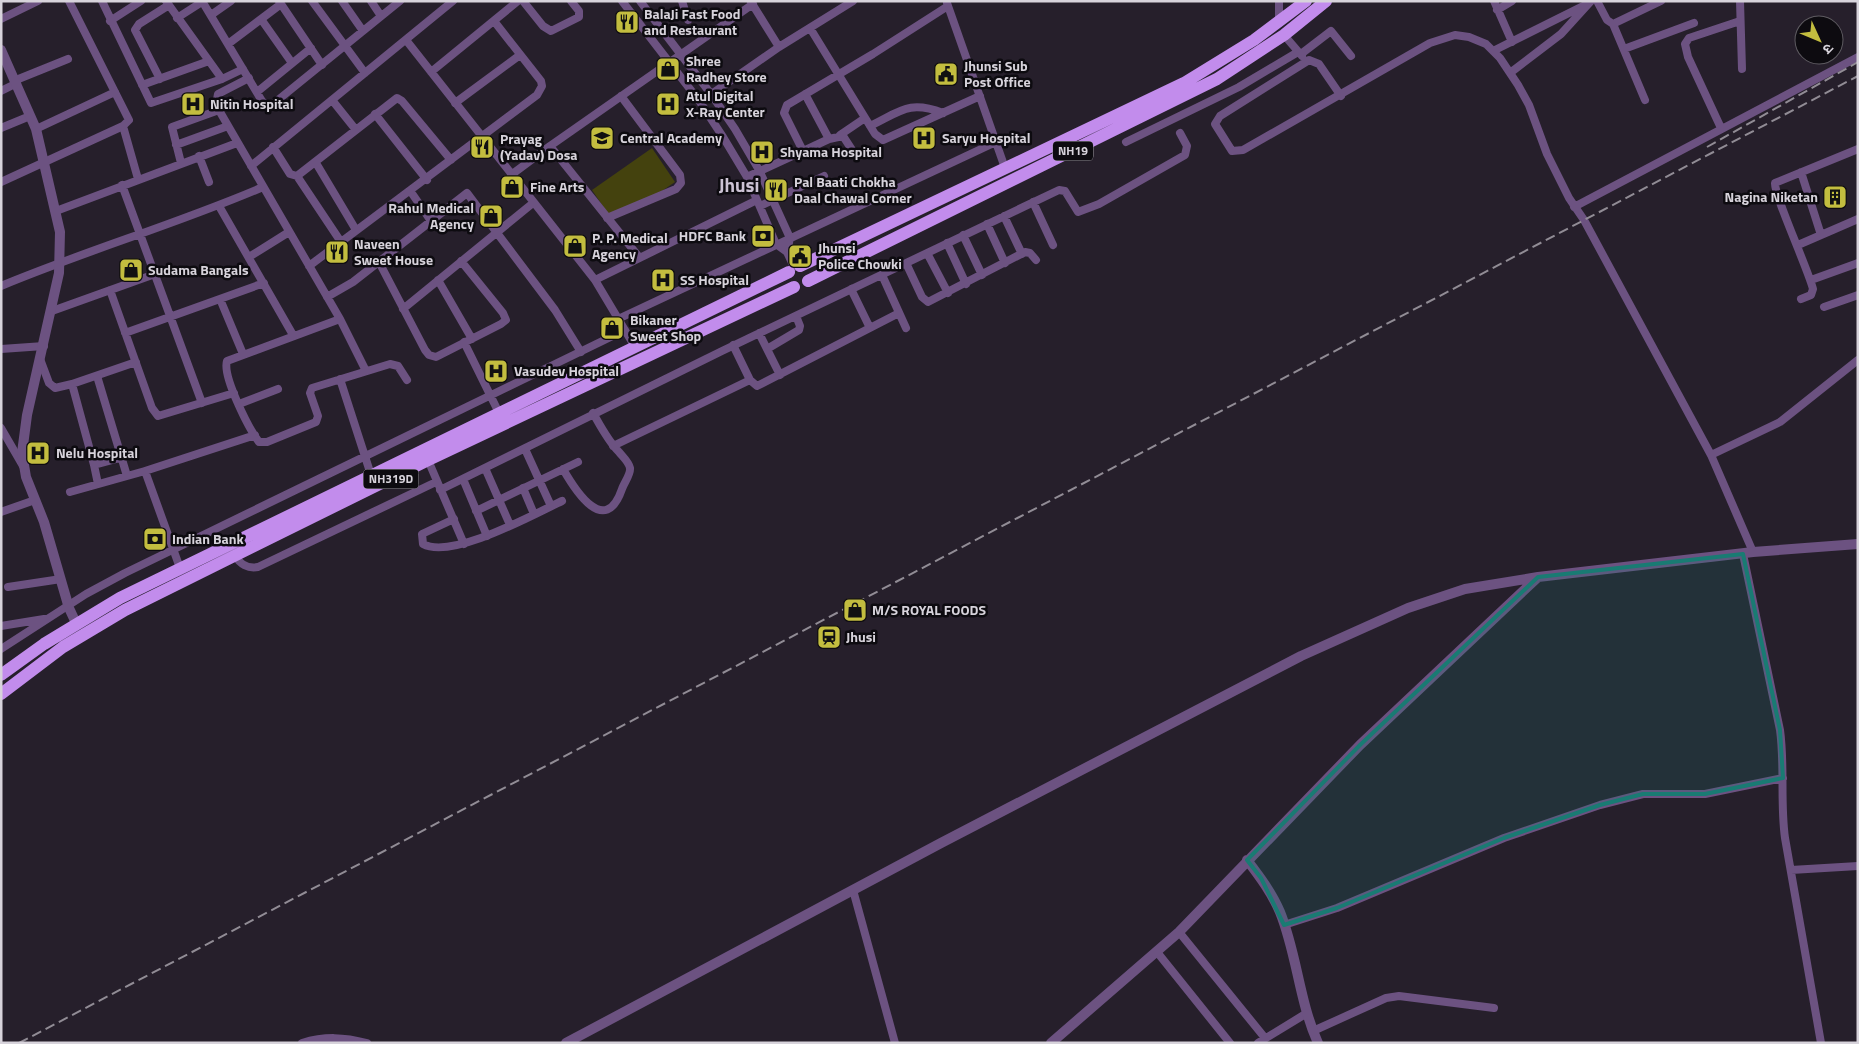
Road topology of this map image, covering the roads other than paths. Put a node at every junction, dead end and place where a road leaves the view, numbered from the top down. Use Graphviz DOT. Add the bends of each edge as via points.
graph roads {
  1 [pos="38,1"];
  2 [pos="69,1"];
  3 [pos="102,1"];
  4 [pos="141,1"];
  5 [pos="202,1"];
  6 [pos="231,1"];
  7 [pos="312,1"];
  8 [pos="342,1"];
  9 [pos="371,1"];
  10 [pos="400,1"];
  11 [pos="453,1"];
  12 [pos="518,1"];
  13 [pos="523,1"];
  14 [pos="571,1"];
  15 [pos="622,1"];
  16 [pos="640,1"];
  17 [pos="682,1"];
  18 [pos="853,1"];
  19 [pos="1279,1"];
  20 [pos="1306,1"];
  21 [pos="1326,1"];
  22 [pos="1494,1"];
  23 [pos="1512,1"];
  24 [pos="1598,1"];
  25 [pos="1661,1"];
  26 [pos="1740,1"];
  27 [pos="280,2"];
  28 [pos="167,3"];
  29 [pos="752,3"];
  30 [pos="1589,3"];
  31 [pos="842,4"];
  32 [pos="947,4"];
  33 [pos="1497,10"];
  34 [pos="211,16"];
  35 [pos="381,16"];
  36 [pos="177,18"];
  37 [pos="1,19"];
  38 [pos="261,19"];
  39 [pos="688,20"];
  40 [pos="110,21"];
  41 [pos="494,21"];
  42 [pos="1740,21"];
  43 [pos="1279,23"];
  44 [pos="1694,23"];
  45 [pos="1613,24"];
  46 [pos="810,28"];
  47 [pos="363,31"];
  48 [pos="1287,38"];
  49 [pos="406,40"];
  50 [pos="1512,42"];
  51 [pos="228,44"];
  52 [pos="343,46"];
  53 [pos="779,47"];
  54 [pos="311,48"];
  55 [pos="1624,49"];
  56 [pos="1,50"];
  57 [pos="1493,51"];
  58 [pos="1298,52"];
  59 [pos="520,54"];
  60 [pos="681,54"];
  61 [pos="1352,56"];
  62 [pos="1858,58"];
  63 [pos="68,59"];
  64 [pos="209,61"];
  65 [pos="670,62"];
  66 [pos="1306,62"];
  67 [pos="292,63"];
  68 [pos="322,65"];
  69 [pos="243,69"];
  70 [pos="1742,69"];
  71 [pos="431,72"];
  72 [pos="365,73"];
  73 [pos="1510,73"];
  74 [pos="839,74"];
  75 [pos="249,78"];
  76 [pos="160,79"];
  77 [pos="222,79"];
  78 [pos="16,82"];
  79 [pos="142,85"];
  80 [pos="1,91"];
  81 [pos="115,92"];
  82 [pos="256,92"];
  83 [pos="711,94"];
  84 [pos="805,94"];
  85 [pos="620,96"];
  86 [pos="980,96"];
  87 [pos="1341,96"];
  88 [pos="332,100"];
  89 [pos="1646,100"];
  90 [pos="700,102"];
  91 [pos="455,103"];
  92 [pos="219,110"];
  93 [pos="943,113"];
  94 [pos="375,114"];
  95 [pos="30,116"];
  96 [pos="865,118"];
  97 [pos="123,126"];
  98 [pos="228,126"];
  99 [pos="870,126"];
  100 [pos="1,128"];
  101 [pos="1721,128"];
  102 [pos="36,129"];
  103 [pos="356,130"];
  104 [pos="1180,133"];
  105 [pos="840,135"];
  106 [pos="482,137"];
  107 [pos="828,139"];
  108 [pos="996,142"];
  109 [pos="1126,142"];
  110 [pos="237,143"];
  111 [pos="176,145"];
  112 [pos="550,146"];
  113 [pos="273,147"];
  114 [pos="1858,149"];
  115 [pos="803,151"];
  116 [pos="199,156"];
  117 [pos="856,156"];
  118 [pos="451,160"];
  119 [pos="45,161"];
  120 [pos="181,163"];
  121 [pos="316,163"];
  122 [pos="250,166"];
  123 [pos="1006,168"];
  124 [pos="759,170"];
  125 [pos="1801,172"];
  126 [pos="511,175"];
  127 [pos="297,176"];
  128 [pos="824,176"];
  129 [pos="747,177"];
  130 [pos="138,179"];
  131 [pos="427,180"];
  132 [pos="1,182"];
  133 [pos="208,182"];
  134 [pos="122,185"];
  135 [pos="263,187"];
  136 [pos="411,192"];
  137 [pos="773,200"];
  138 [pos="1033,202"];
  139 [pos="533,203"];
  140 [pos="759,203"];
  141 [pos="219,206"];
  142 [pos="1574,207"];
  143 [pos="56,211"];
  144 [pos="1004,216"];
  145 [pos="607,218"];
  146 [pos="1858,219"];
  147 [pos="431,221"];
  148 [pos="987,224"];
  149 [pos="356,230"];
  150 [pos="289,232"];
  151 [pos="497,232"];
  152 [pos="140,234"];
  153 [pos="963,235"];
  154 [pos="1821,235"];
  155 [pos="790,238"];
  156 [pos="341,242"];
  157 [pos="947,243"];
  158 [pos="776,244"];
  159 [pos="1053,244"];
  160 [pos="1798,245"];
  161 [pos="787,252"];
  162 [pos="926,253"];
  163 [pos="1022,254"];
  164 [pos="249,257"];
  165 [pos="639,258"];
  166 [pos="1036,260"];
  167 [pos="61,261"];
  168 [pos="461,261"];
  169 [pos="379,262"];
  170 [pos="906,263"];
  171 [pos="1005,263"];
  172 [pos="1858,263"];
  173 [pos="309,266"];
  174 [pos="794,268"];
  175 [pos="155,274"];
  176 [pos="882,275"];
  177 [pos="982,275"];
  178 [pos="438,280"];
  179 [pos="594,280"];
  180 [pos="1811,280"];
  181 [pos="808,282"];
  182 [pos="264,283"];
  183 [pos="966,284"];
  184 [pos="1,286"];
  185 [pos="794,287"];
  186 [pos="851,289"];
  187 [pos="110,290"];
  188 [pos="948,293"];
  189 [pos="1858,295"];
  190 [pos="327,297"];
  191 [pos="220,299"];
  192 [pos="1801,299"];
  193 [pos="1824,307"];
  194 [pos="403,308"];
  195 [pos="52,311"];
  196 [pos="899,313"];
  197 [pos="796,316"];
  198 [pos="171,318"];
  199 [pos="340,319"];
  200 [pos="618,319"];
  201 [pos="870,328"];
  202 [pos="906,328"];
  203 [pos="625,330"];
  204 [pos="125,333"];
  205 [pos="759,333"];
  206 [pos="293,335"];
  207 [pos="468,341"];
  208 [pos="733,345"];
  209 [pos="44,346"];
  210 [pos="635,347"];
  211 [pos="767,349"];
  212 [pos="1,350"];
  213 [pos="581,352"];
  214 [pos="243,354"];
  215 [pos="40,358"];
  216 [pos="1858,360"];
  217 [pos="136,362"];
  218 [pos="366,371"];
  219 [pos="780,375"];
  220 [pos="97,376"];
  221 [pos="340,379"];
  222 [pos="407,380"];
  223 [pos="750,380"];
  224 [pos="72,384"];
  225 [pos="278,389"];
  226 [pos="234,393"];
  227 [pos="490,396"];
  228 [pos="202,403"];
  229 [pos="239,404"];
  230 [pos="499,413"];
  231 [pos="593,413"];
  232 [pos="1,429"];
  233 [pos="254,435"];
  234 [pos="613,446"];
  235 [pos="525,449"];
  236 [pos="1711,454"];
  237 [pos="364,457"];
  238 [pos="120,458"];
  239 [pos="578,462"];
  240 [pos="429,464"];
  241 [pos="94,465"];
  242 [pos="24,466"];
  243 [pos="485,468"];
  244 [pos="563,469"];
  245 [pos="145,471"];
  246 [pos="371,475"];
  247 [pos="127,476"];
  248 [pos="463,479"];
  249 [pos="539,480"];
  250 [pos="436,481"];
  251 [pos="98,484"];
  252 [pos="523,488"];
  253 [pos="440,490"];
  254 [pos="70,492"];
  255 [pos="35,500"];
  256 [pos="500,500"];
  257 [pos="562,501"];
  258 [pos="551,506"];
  259 [pos="476,510"];
  260 [pos="1,512"];
  261 [pos="534,514"];
  262 [pos="454,520"];
  263 [pos="510,525"];
  264 [pos="487,536"];
  265 [pos="464,544"];
  266 [pos="1858,544"];
  267 [pos="174,549"];
  268 [pos="1748,553"];
  269 [pos="237,559"];
  270 [pos="180,568"];
  271 [pos="1538,577"];
  272 [pos="61,579"];
  273 [pos="8,587"];
  274 [pos="68,606"];
  275 [pos="48,618"];
  276 [pos="76,623"];
  277 [pos="1,626"];
  278 [pos="1,649"];
  279 [pos="1,675"];
  280 [pos="1,694"];
  281 [pos="1783,778"];
  282 [pos="1247,860"];
  283 [pos="1858,866"];
  284 [pos="1791,870"];
  285 [pos="853,890"];
  286 [pos="1284,925"];
  287 [pos="1179,932"];
  288 [pos="1158,952"];
  289 [pos="1494,1008"];
  290 [pos="1307,1012"];
  291 [pos="1313,1031"];
  292 [pos="1265,1038"];
  293 [pos="302,1043"];
  294 [pos="367,1043"];
  295 [pos="566,1043"];
  296 [pos="895,1043"];
  297 [pos="1051,1043"];
  298 [pos="1230,1043"];
  299 [pos="1258,1043"];
  300 [pos="1318,1043"];
  301 [pos="1821,1043"];
  1 -- 37 [label="street"];
  2 -- 81 [label="street"];
  3 -- 40 [label="street"];
  4 -- 40 [label="street"];
  5 -- 34 [label="street"];
  5 -- 36 [label="street"];
  6 -- 34 [label="street"];
  7 -- 52 [label="street"];
  8 -- 47 [label="street"];
  9 -- 35 [label="street"];
  10 -- 35 [label="street"];
  11 -- 49 [label="street"];
  12 -- 41 [label="street"];
  13 -- 14 [label="street" via="551,31 579,17"];
  15 -- 65 [label="street"];
  16 -- 60 [label="street"];
  17 -- 39 [label="street"];
  18 -- 31 [label="street"];
  19 -- 43 [label="street"];
  20 -- 43 [label="highway, NH319D"];
  21 -- 48 [label="highway, NH19"];
  22 -- 33 [label="street"];
  23 -- 33 [label="street"];
  24 -- 45 [label="street" via="1607,20"];
  25 -- 45 [label="street"];
  26 -- 42 [label="street"];
  27 -- 38 [label="street"];
  27 -- 54 [label="street"];
  28 -- 36 [label="street"];
  28 -- 76 [label="street" via="135,30"];
  29 -- 53 [label="street"];
  29 -- 60 [label="street"];
  30 -- 50 [label="street"];
  30 -- 73 [label="street" via="1561,34"];
  31 -- 46 [label="street"];
  32 -- 74 [label="street"];
  32 -- 86 [label="street"];
  33 -- 50 [label="street"];
  34 -- 51 [label="street"];
  35 -- 47 [label="street"];
  36 -- 64 [label="street"];
  38 -- 51 [label="street"];
  38 -- 67 [label="street"];
  40 -- 79 [label="street"];
  41 -- 59 [label="street"];
  41 -- 71 [label="street"];
  42 -- 70 [label="street"];
  42 -- 101 [label="street" via="1689,38 1685,44"];
  43 -- 123 [label="highway, NH319D" via="1184,83"];
  44 -- 55 [label="street"];
  45 -- 55 [label="street"];
  46 -- 53 [label="street"];
  46 -- 74 [label="street"];
  47 -- 52 [label="street"];
  48 -- 58 [label="street"];
  48 -- 181 [label="highway, NH19" via="1184,97"];
  49 -- 71 [label="street"];
  49 -- 72 [label="street"];
  50 -- 57 [label="street"];
  51 -- 69 [label="street"];
  52 -- 68 [label="street"];
  52 -- 72 [label="street"];
  53 -- 83 [label="street"];
  54 -- 67 [label="street"];
  54 -- 68 [label="street"];
  55 -- 89 [label="street"];
  56 -- 78 [label="street"];
  57 -- 73 [label="street"];
  57 -- 87 [label="street" via="1486,44 1455,35 1430,43"];
  58 -- 61 [label="street" via="1330,31"];
  58 -- 66 [label="street"];
  58 -- 109 [label="street" via="1240,87"];
  59 -- 91 [label="street"];
  59 -- 106 [label="street" via="541,81 540,90"];
  60 -- 65 [label="street"];
  60 -- 83 [label="street"];
  62 -- 101 [label="street"];
  63 -- 78 [label="street"];
  64 -- 76 [label="street"];
  64 -- 77 [label="street"];
  65 -- 85 [label="street"];
  65 -- 90 [label="street"];
  66 -- 87 [label="street" via="1316,61"];
  66 -- 87 [label="street" via="1217,119 1215,124 1229,148 1237,152 1243,150"];
  67 -- 82 [label="street"];
  68 -- 82 [label="street" via="270,106 264,104"];
  69 -- 75 [label="street"];
  69 -- 77 [label="street"];
  71 -- 91 [label="street"];
  72 -- 88 [label="street"];
  73 -- 142 [label="street" via="1524,96 1543,145"];
  74 -- 84 [label="street"];
  74 -- 96 [label="street"];
  75 -- 82 [label="street"];
  75 -- 92 [label="street" via="218,94 215,100"];
  76 -- 79 [label="street"];
  77 -- 79 [label="street" via="153,103 147,98"];
  78 -- 80 [label="street"];
  78 -- 95 [label="street"];
  81 -- 97 [label="street" via="129,116"];
  81 -- 102 [label="street"];
  83 -- 90 [label="street"];
  83 -- 124 [label="street"];
  84 -- 107 [label="street"];
  84 -- 115 [label="street" via="784,109"];
  85 -- 112 [label="street"];
  85 -- 145 [label="street" via="680,174 681,182 676,189"];
  86 -- 93 [label="street"];
  86 -- 108 [label="street"];
  88 -- 103 [label="street"];
  88 -- 113 [label="street"];
  90 -- 129 [label="street"];
  91 -- 106 [label="street"];
  92 -- 98 [label="street"];
  92 -- 111 [label="street" via="174,125 171,130"];
  93 -- 99 [label="street" via="925,106 914,107"];
  93 -- 99 [label="street" via="887,139 879,138"];
  94 -- 103 [label="street"];
  94 -- 118 [label="street" via="393,99 400,98"];
  94 -- 131 [label="street"];
  95 -- 100 [label="street"];
  95 -- 102 [label="street"];
  96 -- 99 [label="street"];
  96 -- 105 [label="street"];
  97 -- 119 [label="street"];
  97 -- 130 [label="street"];
  98 -- 110 [label="street"];
  98 -- 111 [label="street"];
  101 -- 142 [label="street"];
  102 -- 119 [label="street"];
  103 -- 121 [label="street"];
  104 -- 138 [label="street" via="1187,146 1183,157 1084,211 1075,210 1067,193 1062,190"];
  105 -- 107 [label="street"];
  105 -- 117 [label="street" via="847,139"];
  106 -- 118 [label="street"];
  106 -- 126 [label="street"];
  107 -- 115 [label="street"];
  108 -- 123 [label="street"];
  108 -- 155 [label="street"];
  110 -- 116 [label="street"];
  110 -- 122 [label="street"];
  111 -- 120 [label="street"];
  112 -- 126 [label="street"];
  112 -- 145 [label="street"];
  113 -- 122 [label="street"];
  113 -- 127 [label="street" via="290,174"];
  114 -- 125 [label="street"];
  115 -- 124 [label="street"];
  116 -- 120 [label="street"];
  116 -- 133 [label="street"];
  118 -- 131 [label="street"];
  119 -- 132 [label="street"];
  119 -- 143 [label="street"];
  120 -- 130 [label="street"];
  121 -- 127 [label="street"];
  121 -- 149 [label="street"];
  122 -- 135 [label="street"];
  123 -- 174 [label="highway, NH319D"];
  124 -- 129 [label="street"];
  124 -- 137 [label="street"];
  125 -- 154 [label="street"];
  125 -- 160 [label="street" via="1779,181 1775,187"];
  126 -- 139 [label="street"];
  127 -- 156 [label="street"];
  128 -- 137 [label="street"];
  129 -- 140 [label="street"];
  130 -- 134 [label="street"];
  131 -- 136 [label="street"];
  134 -- 143 [label="street"];
  134 -- 152 [label="street"];
  135 -- 141 [label="street"];
  135 -- 150 [label="street"];
  136 -- 147 [label="street"];
  136 -- 149 [label="street"];
  137 -- 140 [label="street"];
  137 -- 155 [label="street"];
  138 -- 144 [label="street"];
  138 -- 159 [label="street"];
  139 -- 151 [label="street"];
  139 -- 179 [label="street"];
  140 -- 158 [label="street"];
  140 -- 165 [label="street"];
  141 -- 152 [label="street"];
  141 -- 164 [label="street"];
  142 -- 236 [label="street"];
  143 -- 167 [label="street"];
  144 -- 148 [label="street"];
  144 -- 163 [label="street"];
  145 -- 165 [label="street"];
  146 -- 154 [label="street"];
  147 -- 151 [label="street" via="467,193"];
  147 -- 169 [label="street"];
  148 -- 153 [label="street"];
  148 -- 171 [label="street"];
  149 -- 156 [label="street"];
  150 -- 164 [label="street"];
  150 -- 173 [label="street"];
  151 -- 168 [label="street"];
  151 -- 213 [label="street" via="555,310"];
  152 -- 167 [label="street"];
  152 -- 175 [label="street"];
  153 -- 157 [label="street"];
  153 -- 177 [label="street"];
  154 -- 160 [label="street"];
  155 -- 158 [label="street"];
  155 -- 161 [label="street"];
  156 -- 173 [label="street"];
  157 -- 162 [label="street"];
  157 -- 183 [label="street"];
  158 -- 161 [label="street"];
  158 -- 200 [label="street"];
  160 -- 180 [label="street"];
  161 -- 174 [label="street"];
  162 -- 170 [label="street"];
  162 -- 188 [label="street"];
  163 -- 166 [label="street" via="1030,253"];
  163 -- 171 [label="street"];
  164 -- 182 [label="street"];
  165 -- 179 [label="street"];
  167 -- 184 [label="street"];
  167 -- 195 [label="street"];
  168 -- 178 [label="street"];
  168 -- 207 [label="street" via="506,320"];
  169 -- 190 [label="street"];
  169 -- 194 [label="street"];
  170 -- 176 [label="street"];
  170 -- 188 [label="street" via="925,301 931,302"];
  171 -- 177 [label="street"];
  172 -- 180 [label="street"];
  173 -- 190 [label="street"];
  174 -- 181 [label="highway" via="808,272"];
  174 -- 185 [label="highway" via="789,282"];
  174 -- 210 [label="highway, NH319D"];
  175 -- 187 [label="street"];
  175 -- 198 [label="street"];
  176 -- 186 [label="street"];
  176 -- 196 [label="street"];
  177 -- 183 [label="street"];
  178 -- 194 [label="street"];
  178 -- 207 [label="street"];
  179 -- 200 [label="street"];
  180 -- 192 [label="street" via="1813,292"];
  181 -- 185 [label="highway, NH19"];
  182 -- 191 [label="street"];
  182 -- 206 [label="street"];
  183 -- 188 [label="street"];
  185 -- 240 [label="highway, NH319D"];
  186 -- 197 [label="street"];
  186 -- 201 [label="street"];
  187 -- 195 [label="street"];
  187 -- 204 [label="street"];
  189 -- 193 [label="street"];
  190 -- 199 [label="street"];
  191 -- 198 [label="street"];
  191 -- 214 [label="street"];
  194 -- 207 [label="street" via="424,350 432,357"];
  195 -- 209 [label="street"];
  196 -- 201 [label="street"];
  196 -- 202 [label="street"];
  197 -- 205 [label="street"];
  197 -- 211 [label="street" via="799,330"];
  198 -- 204 [label="street"];
  198 -- 228 [label="street"];
  199 -- 206 [label="street"];
  199 -- 218 [label="street"];
  200 -- 203 [label="street"];
  201 -- 219 [label="street"];
  203 -- 210 [label="street"];
  203 -- 213 [label="street"];
  204 -- 217 [label="street"];
  205 -- 208 [label="street"];
  205 -- 211 [label="street"];
  206 -- 214 [label="street"];
  207 -- 227 [label="street"];
  208 -- 223 [label="street"];
  208 -- 231 [label="street"];
  209 -- 212 [label="street"];
  209 -- 215 [label="street"];
  210 -- 230 [label="highway, NH319D"];
  211 -- 219 [label="street"];
  213 -- 227 [label="street"];
  214 -- 226 [label="street" via="230,359 226,366"];
  215 -- 224 [label="street" via="51,386"];
  215 -- 242 [label="street" via="22,441"];
  216 -- 236 [label="street" via="1780,422"];
  217 -- 220 [label="street"];
  217 -- 228 [label="street" via="152,408 158,416"];
  218 -- 221 [label="street"];
  218 -- 222 [label="street" via="394,364"];
  219 -- 223 [label="street" via="757,386"];
  220 -- 224 [label="street"];
  220 -- 238 [label="street"];
  221 -- 233 [label="street" via="310,390 318,416 314,424 267,442 259,442"];
  221 -- 237 [label="street"];
  223 -- 234 [label="street"];
  224 -- 241 [label="street"];
  225 -- 229 [label="street"];
  226 -- 228 [label="street"];
  226 -- 229 [label="street"];
  227 -- 230 [label="street"];
  227 -- 237 [label="street"];
  229 -- 233 [label="street"];
  230 -- 246 [label="highway, NH319D"];
  231 -- 234 [label="street"];
  231 -- 235 [label="street"];
  232 -- 242 [label="street"];
  233 -- 245 [label="street"];
  234 -- 244 [label="street" via="625,458 630,469 619,498 611,506 598,509 589,506"];
  235 -- 243 [label="street"];
  235 -- 249 [label="street"];
  236 -- 268 [label="street"];
  237 -- 246 [label="street"];
  237 -- 267 [label="street"];
  238 -- 241 [label="street"];
  238 -- 247 [label="street"];
  239 -- 244 [label="street"];
  240 -- 250 [label="street"];
  240 -- 269 [label="highway, NH319D"];
  241 -- 251 [label="street"];
  242 -- 255 [label="street"];
  243 -- 248 [label="street"];
  243 -- 256 [label="street"];
  244 -- 249 [label="street"];
  245 -- 247 [label="street"];
  245 -- 267 [label="street"];
  246 -- 270 [label="highway, NH319D"];
  247 -- 251 [label="street"];
  248 -- 253 [label="street"];
  248 -- 259 [label="street"];
  249 -- 252 [label="street"];
  249 -- 258 [label="street"];
  250 -- 253 [label="street"];
  250 -- 269 [label="street" via="258,567 247,566"];
  251 -- 254 [label="street"];
  252 -- 256 [label="street"];
  252 -- 261 [label="street"];
  253 -- 262 [label="street"];
  255 -- 260 [label="street"];
  255 -- 272 [label="street" via="51,540"];
  256 -- 259 [label="street"];
  256 -- 263 [label="street"];
  257 -- 258 [label="street"];
  258 -- 261 [label="street"];
  259 -- 264 [label="street"];
  261 -- 263 [label="street"];
  262 -- 265 [label="street"];
  262 -- 265 [label="street" via="422,534 423,544"];
  263 -- 264 [label="street"];
  264 -- 265 [label="street"];
  266 -- 268 [label="street"];
  267 -- 270 [label="street"];
  267 -- 274 [label="street"];
  268 -- 271 [label="street"];
  268 -- 281 [label="street" via="1780,730"];
  269 -- 280 [label="highway, NH319D" via="125,610 86,633"];
  270 -- 276 [label="highway, NH319D"];
  271 -- 282 [label="street" via="1360,746"];
  271 -- 285 [label="street" via="1460,591 1353,630"];
  272 -- 273 [label="street"];
  272 -- 274 [label="street"];
  274 -- 275 [label="street"];
  274 -- 276 [label="street"];
  275 -- 277 [label="street"];
  275 -- 278 [label="street"];
  276 -- 279 [label="highway, NH319D"];
  281 -- 284 [label="street" via="1783,826"];
  281 -- 286 [label="street" via="1705,794 1643,794 1600,805 1504,838 1336,908"];
  282 -- 286 [label="street" via="1268,889"];
  282 -- 287 [label="street"];
  283 -- 284 [label="street"];
  284 -- 301 [label="street"];
  285 -- 295 [label="street"];
  285 -- 296 [label="street"];
  286 -- 290 [label="street"];
  287 -- 288 [label="street"];
  287 -- 292 [label="street"];
  288 -- 297 [label="street"];
  288 -- 298 [label="street"];
  289 -- 291 [label="street" via="1399,996 1386,998"];
  290 -- 291 [label="street"];
  290 -- 292 [label="street"];
  291 -- 300 [label="street"];
  292 -- 299 [label="street"];
  293 -- 294 [label="street" via="341,1037"];
}
